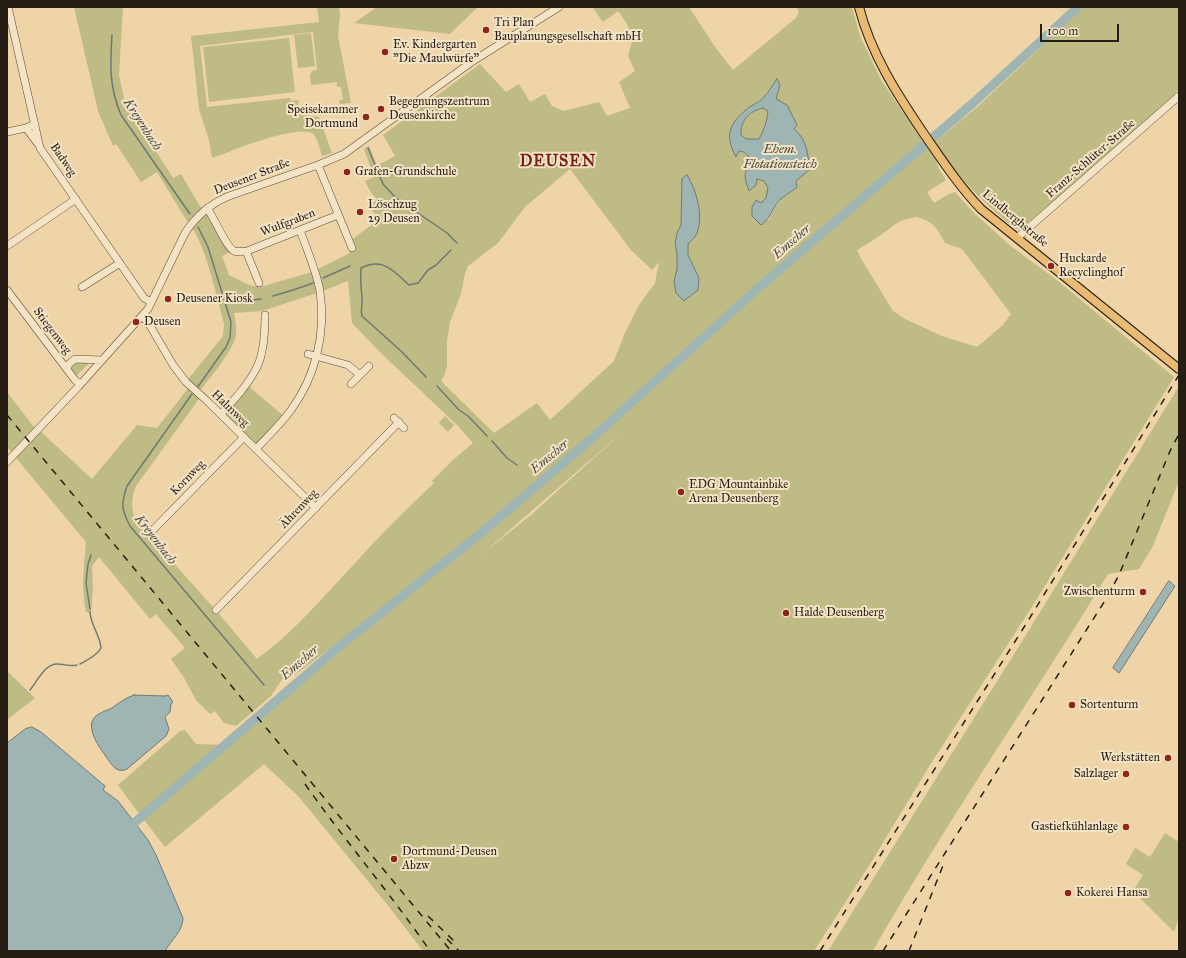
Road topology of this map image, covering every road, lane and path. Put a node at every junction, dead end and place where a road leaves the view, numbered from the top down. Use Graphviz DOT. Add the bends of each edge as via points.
graph roads {
  1 [pos="8,7"];
  2 [pos="559,7"];
  3 [pos="859,7"];
  4 [pos="1179,96"];
  5 [pos="35,124"];
  6 [pos="26,128"];
  7 [pos="7,132"];
  8 [pos="40,148"];
  9 [pos="318,165"];
  10 [pos="76,199"];
  11 [pos="207,208"];
  12 [pos="338,215"];
  13 [pos="300,230"];
  14 [pos="1017,238"];
  15 [pos="7,246"];
  16 [pos="352,248"];
  17 [pos="246,251"];
  18 [pos="120,263"];
  19 [pos="259,283"];
  20 [pos="82,287"];
  21 [pos="7,290"];
  22 [pos="151,302"];
  23 [pos="265,315"];
  24 [pos="142,316"];
  25 [pos="308,354"];
  26 [pos="318,357"];
  27 [pos="101,360"];
  28 [pos="369,366"];
  29 [pos="67,369"];
  30 [pos="1179,369"];
  31 [pos="360,375"];
  32 [pos="80,384"];
  33 [pos="351,384"];
  34 [pos="221,414"];
  35 [pos="404,428"];
  36 [pos="244,437"];
  37 [pos="256,449"];
  38 [pos="7,462"];
  39 [pos="316,508"];
  40 [pos="149,534"];
  41 [pos="216,610"];
  1 -- 5 [label="street, Badweg"];
  2 -- 9 [label="street, Deusener Straße" via="473,61 349,151"];
  3 -- 14 [label="main road, Lindberghstraße" via="880,64 939,157 977,205"];
  4 -- 14 [label="street, Franz-Schlüter-Straße"];
  5 -- 6 [label="street"];
  5 -- 8 [label="street, Badweg"];
  6 -- 7 [label="street"];
  6 -- 8 [label="street"];
  8 -- 10 [label="street, Badweg"];
  9 -- 11 [label="street, Deusener Straße" via="229,196"];
  9 -- 12 [label="street"];
  10 -- 15 [label="street"];
  10 -- 18 [label="street, Badweg"];
  11 -- 17 [label="street" via="231,248"];
  11 -- 22 [label="street, Deusener Straße" via="185,233"];
  12 -- 13 [label="street, Wulfgraben"];
  12 -- 16 [label="street"];
  13 -- 17 [label="street, Wulfgraben"];
  13 -- 26 [label="street" via="320,291"];
  14 -- 30 [label="main road, Lindberghstraße"];
  17 -- 19 [label="street"];
  18 -- 20 [label="street"];
  18 -- 22 [label="street, Badweg" via="144,298"];
  21 -- 29 [label="street, Stiegenweg"];
  22 -- 24 [label="street, Deusener Straße"];
  23 -- 34 [label="street" via="267,344 258,366 240,394"];
  24 -- 27 [label="street, Deusener Straße"];
  24 -- 34 [label="street, Halmweg" via="180,375"];
  25 -- 26 [label="street"];
  26 -- 31 [label="street" via="348,365"];
  26 -- 37 [label="street" via="310,379 291,411"];
  27 -- 29 [label="street" via="75,359"];
  27 -- 32 [label="street, Deusener Straße"];
  28 -- 31 [label="street"];
  29 -- 32 [label="street, Stiegenweg"];
  31 -- 33 [label="street"];
  32 -- 38 [label="street, Deusener Straße"];
  34 -- 36 [label="street, Halmweg"];
  35 -- 39 [label="street, Ährenweg" via="396,420"];
  36 -- 37 [label="street, Halmweg"];
  36 -- 40 [label="street, Kornweg"];
  37 -- 39 [label="street, Halmweg"];
  39 -- 41 [label="street, Ährenweg"];
}
